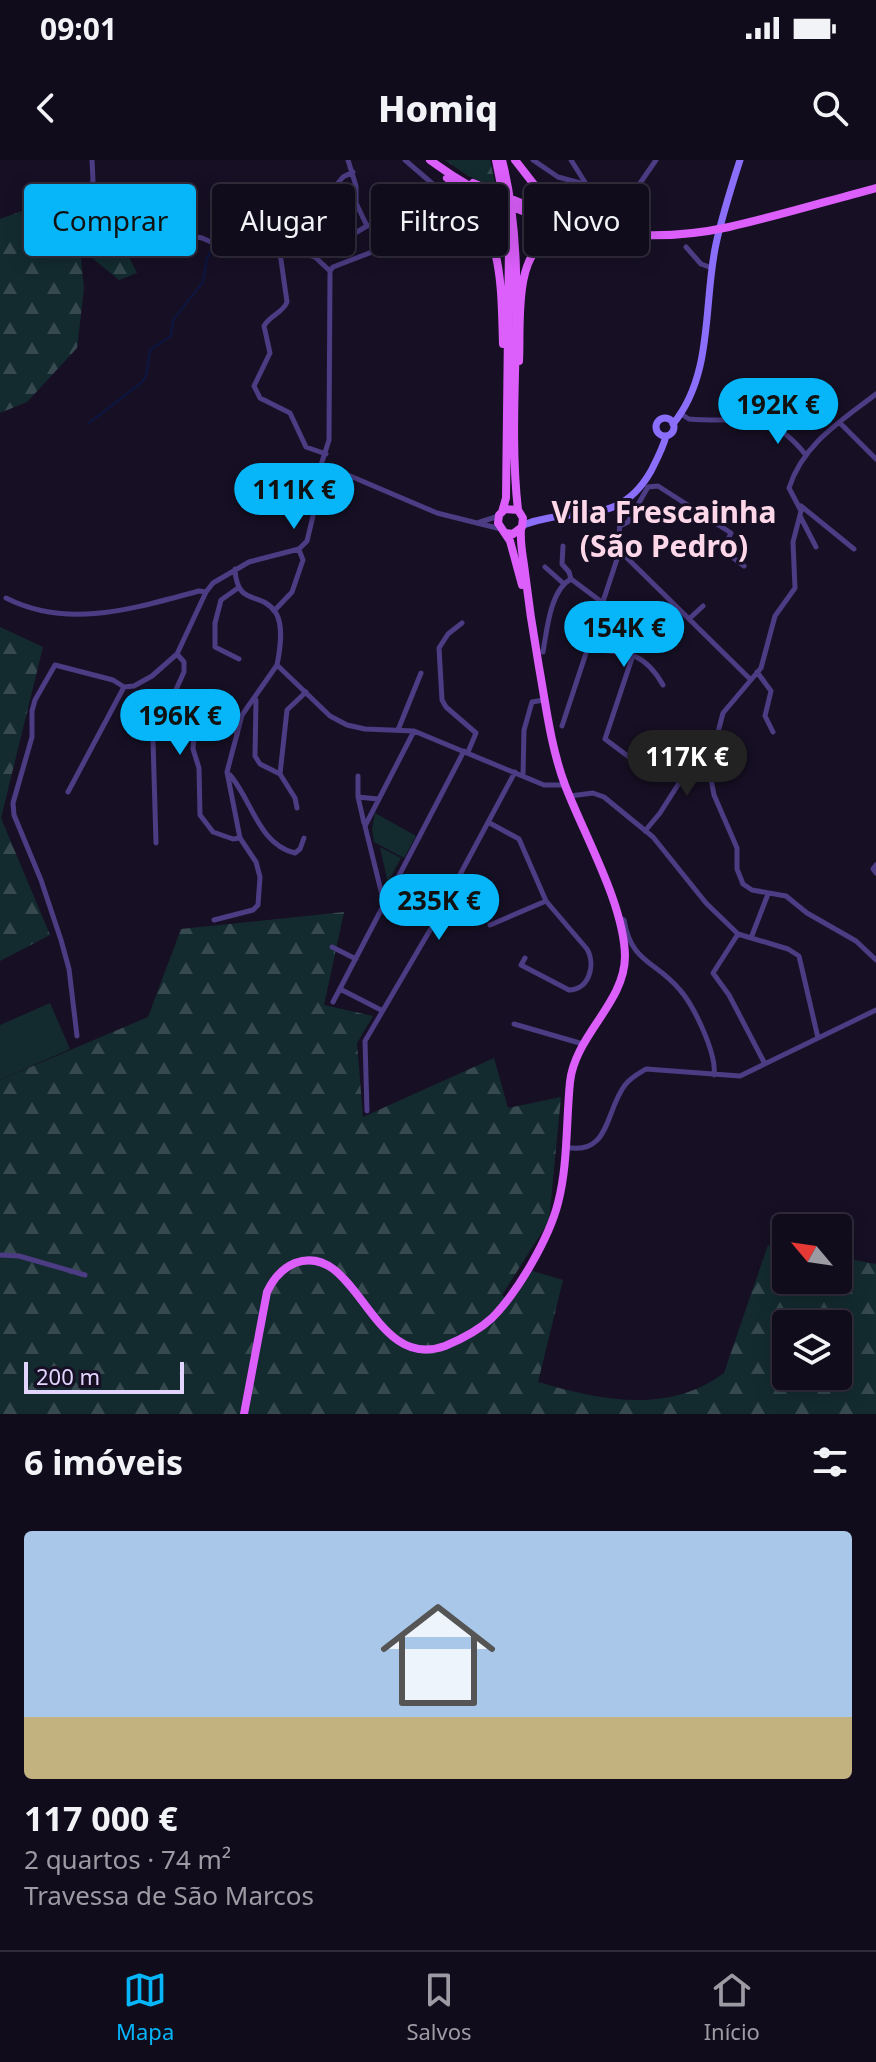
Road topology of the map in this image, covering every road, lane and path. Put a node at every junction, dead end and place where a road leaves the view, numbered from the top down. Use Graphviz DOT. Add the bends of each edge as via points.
graph roads {
  1 [pos="92,160"];
  2 [pos="348,160"];
  3 [pos="405,160"];
  4 [pos="427,160"];
  5 [pos="439,160"];
  6 [pos="496,160"];
  7 [pos="502,160"];
  8 [pos="515,160"];
  9 [pos="533,160"];
  10 [pos="571,160"];
  11 [pos="656,160"];
  12 [pos="740,160"];
  13 [pos="353,172"];
  14 [pos="337,184"];
  15 [pos="433,184"];
  16 [pos="505,184"];
  17 [pos="505,184"];
  18 [pos="534,184"];
  19 [pos="586,184"];
  20 [pos="639,184"];
  21 [pos="876,186"];
  22 [pos="508,204"];
  23 [pos="524,206"];
  24 [pos="524,213"];
  25 [pos="371,225"];
  26 [pos="367,226"];
  27 [pos="649,231"];
  28 [pos="649,234"];
  29 [pos="212,242"];
  30 [pos="686,247"];
  31 [pos="371,251"];
  32 [pos="280,256"];
  33 [pos="312,256"];
  34 [pos="530,256"];
  35 [pos="315,257"];
  36 [pos="712,268"];
  37 [pos="330,271"];
  38 [pos="876,394"];
  39 [pos="510,406"];
  40 [pos="681,414"];
  41 [pos="671,422"];
  42 [pos="840,423"];
  43 [pos="662,434"];
  44 [pos="326,454"];
  45 [pos="805,454"];
  46 [pos="876,459"];
  47 [pos="322,464"];
  48 [pos="620,505"];
  49 [pos="800,506"];
  50 [pos="608,510"];
  51 [pos="520,512"];
  52 [pos="500,514"];
  53 [pos="800,515"];
  54 [pos="540,518"];
  55 [pos="479,522"];
  56 [pos="620,524"];
  57 [pos="522,527"];
  58 [pos="503,531"];
  59 [pos="563,546"];
  60 [pos="816,547"];
  61 [pos="299,549"];
  62 [pos="854,549"];
  63 [pos="619,553"];
  64 [pos="744,566"];
  65 [pos="545,567"];
  66 [pos="235,569"];
  67 [pos="571,579"];
  68 [pos="563,583"];
  69 [pos="238,588"];
  70 [pos="206,592"];
  71 [pos="6,598"];
  72 [pos="603,603"];
  73 [pos="703,606"];
  74 [pos="528,609"];
  75 [pos="274,611"];
  76 [pos="689,619"];
  77 [pos="462,623"];
  78 [pos="588,649"];
  79 [pos="543,652"];
  80 [pos="177,654"];
  81 [pos="633,655"];
  82 [pos="239,659"];
  83 [pos="277,665"];
  84 [pos="757,672"];
  85 [pos="421,673"];
  86 [pos="750,679"];
  87 [pos="663,685"];
  88 [pos="124,687"];
  89 [pos="307,692"];
  90 [pos="256,699"];
  91 [pos="545,700"];
  92 [pos="562,726"];
  93 [pos="398,730"];
  94 [pos="414,731"];
  95 [pos="773,732"];
  96 [pos="237,735"];
  97 [pos="714,750"];
  98 [pos="466,752"];
  99 [pos="629,757"];
  100 [pos="227,772"];
  101 [pos="515,772"];
  102 [pos="280,774"];
  103 [pos="358,776"];
  104 [pos="523,776"];
  105 [pos="565,785"];
  106 [pos="68,792"];
  107 [pos="570,796"];
  108 [pos="358,797"];
  109 [pos="378,799"];
  110 [pos="297,808"];
  111 [pos="488,822"];
  112 [pos="365,826"];
  113 [pos="645,831"];
  114 [pos="240,838"];
  115 [pos="304,838"];
  116 [pos="156,843"];
  117 [pos="876,865"];
  118 [pos="876,873"];
  119 [pos="768,894"];
  120 [pos="546,901"];
  121 [pos="385,904"];
  122 [pos="617,917"];
  123 [pos="214,920"];
  124 [pos="490,925"];
  125 [pos="738,934"];
  126 [pos="751,938"];
  127 [pos="332,947"];
  128 [pos="525,958"];
  129 [pos="356,959"];
  130 [pos="876,960"];
  131 [pos="340,989"];
  132 [pos="333,1002"];
  133 [pos="381,1010"];
  134 [pos="876,1010"];
  135 [pos="514,1024"];
  136 [pos="77,1036"];
  137 [pos="818,1038"];
  138 [pos="583,1044"];
  139 [pos="765,1064"];
  140 [pos="714,1075"];
  141 [pos="367,1111"];
  142 [pos="565,1147"];
  143 [pos="0,1255"];
  144 [pos="85,1275"];
  145 [pos="244,1414"];
  1 -- 29 [label="street" via="93,181 87,192 170,232"];
  2 -- 13 [label="street"];
  3 -- 15 [label="street"];
  4 -- 24 [label="main road"];
  4 -- 39 [label="main road" via="471,201 495,246"];
  5 -- 23 [label="main road"];
  6 -- 16 [label="main road"];
  7 -- 17 [label="main road"];
  8 -- 18 [label="main road"];
  9 -- 19 [label="street" via="558,177"];
  10 -- 19 [label="street"];
  11 -- 20 [label="street"];
  12 -- 36 [label="main road"];
  13 -- 14 [label="street"];
  13 -- 26 [label="street" via="356,203"];
  21 -- 27 [label="main road" via="728,223"];
  21 -- 28 [label="main road" via="728,227"];
  22 -- 39 [label="main road"];
  25 -- 26 [label="street"];
  26 -- 35 [label="street"];
  30 -- 36 [label="street"];
  31 -- 37 [label="street"];
  32 -- 44 [label="street" via="286,307 264,326 270,353 254,386 260,398 290,413 306,447"];
  33 -- 35 [label="street"];
  34 -- 39 [label="main road" via="524,273"];
  35 -- 37 [label="street"];
  36 -- 40 [label="main road" via="699,368"];
  37 -- 44 [label="street"];
  38 -- 42 [label="street"];
  39 -- 51 [label="main road"];
  39 -- 52 [label="main road" via="506,498"];
  40 -- 41 [label="main road"];
  40 -- 45 [label="street" via="689,419 770,423"];
  41 -- 43 [label="main road" via="672,432"];
  41 -- 43 [label="main road" via="657,422"];
  42 -- 45 [label="street"];
  42 -- 46 [label="street"];
  43 -- 48 [label="main road" via="661,450 642,485"];
  44 -- 47 [label="street"];
  45 -- 49 [label="street" via="789,488"];
  47 -- 55 [label="street" via="437,513"];
  47 -- 61 [label="street" via="312,493 307,541"];
  48 -- 50 [label="main road"];
  48 -- 56 [label="street"];
  49 -- 53 [label="street"];
  49 -- 62 [label="street"];
  50 -- 54 [label="main road"];
  50 -- 56 [label="street"];
  51 -- 52 [label="main road" via="510,508"];
  51 -- 54 [label="main road"];
  51 -- 57 [label="main road"];
  52 -- 55 [label="street"];
  52 -- 58 [label="main road"];
  53 -- 60 [label="street"];
  53 -- 84 [label="street" via="793,542 795,588 775,616"];
  54 -- 57 [label="main road"];
  55 -- 58 [label="street"];
  56 -- 63 [label="street"];
  56 -- 64 [label="street" via="628,522 648,487 658,486 731,533 723,550"];
  57 -- 58 [label="main road" via="513,534"];
  57 -- 74 [label="main road"];
  58 -- 74 [label="main road"];
  59 -- 67 [label="street" via="562,564"];
  61 -- 66 [label="street"];
  61 -- 75 [label="street" via="303,560 294,586"];
  63 -- 72 [label="street"];
  63 -- 76 [label="street"];
  65 -- 68 [label="street"];
  66 -- 69 [label="street"];
  66 -- 70 [label="street"];
  67 -- 68 [label="street"];
  67 -- 72 [label="street"];
  68 -- 79 [label="street"];
  69 -- 75 [label="street"];
  69 -- 82 [label="street" via="221,600 215,635 217,650"];
  70 -- 71 [label="street" via="126,610 76,614 35,611"];
  70 -- 80 [label="street"];
  72 -- 78 [label="street"];
  73 -- 76 [label="street"];
  74 -- 91 [label="main road"];
  75 -- 83 [label="street" via="280,633"];
  76 -- 86 [label="street"];
  77 -- 98 [label="street" via="448,634 438,657 442,700 476,733"];
  78 -- 81 [label="street"];
  78 -- 92 [label="street"];
  80 -- 88 [label="street" via="152,676"];
  80 -- 116 [label="street" via="184,672 153,740"];
  81 -- 87 [label="street" via="651,665"];
  81 -- 99 [label="street" via="605,739"];
  83 -- 89 [label="street"];
  83 -- 90 [label="street"];
  84 -- 86 [label="street"];
  84 -- 95 [label="street" via="771,691 765,716"];
  85 -- 93 [label="street"];
  86 -- 97 [label="street" via="723,713"];
  88 -- 106 [label="street"];
  88 -- 136 [label="street" via="55,665 32,711 32,737 15,793 14,815 69,969"];
  89 -- 93 [label="street" via="347,725"];
  89 -- 102 [label="street" via="287,710"];
  90 -- 96 [label="street" via="242,715"];
  90 -- 102 [label="street" via="255,756"];
  91 -- 104 [label="street" via="532,702 525,721"];
  91 -- 105 [label="main road"];
  93 -- 94 [label="street"];
  94 -- 98 [label="street"];
  94 -- 109 [label="street"];
  96 -- 100 [label="street"];
  96 -- 114 [label="street" via="231,713 207,710 193,749 200,815 213,832"];
  97 -- 113 [label="street" via="688,769"];
  97 -- 119 [label="street" via="711,779 737,848 739,877 752,890"];
  98 -- 101 [label="street"];
  98 -- 121 [label="street"];
  100 -- 114 [label="street"];
  100 -- 115 [label="street" via="270,839 295,853"];
  101 -- 104 [label="street"];
  101 -- 111 [label="street"];
  102 -- 110 [label="street"];
  103 -- 108 [label="street"];
  104 -- 105 [label="street" via="544,785"];
  105 -- 107 [label="main road"];
  107 -- 113 [label="street" via="604,797"];
  107 -- 122 [label="main road"];
  108 -- 109 [label="street"];
  108 -- 112 [label="street"];
  109 -- 112 [label="street"];
  111 -- 120 [label="street" via="519,839"];
  111 -- 133 [label="street"];
  112 -- 121 [label="street"];
  113 -- 125 [label="street"];
  114 -- 123 [label="street" via="256,862 258,905"];
  117 -- 118 [label="street"];
  119 -- 126 [label="street"];
  119 -- 130 [label="street" via="786,896"];
  120 -- 124 [label="street"];
  120 -- 128 [label="street" via="587,949 592,965 584,985 569,990 521,965"];
  121 -- 129 [label="street"];
  122 -- 138 [label="main road" via="624,972"];
  122 -- 140 [label="street" via="624,920 627,938 640,955 680,989 709,1045"];
  125 -- 126 [label="street"];
  125 -- 139 [label="street" via="713,973"];
  126 -- 137 [label="street" via="799,956"];
  127 -- 129 [label="street"];
  129 -- 131 [label="street"];
  131 -- 132 [label="street"];
  131 -- 133 [label="street"];
  133 -- 141 [label="street" via="365,1041"];
  134 -- 137 [label="street"];
  135 -- 138 [label="street"];
  137 -- 139 [label="street"];
  138 -- 142 [label="main road" via="570,1078"];
  139 -- 140 [label="street" via="740,1076"];
  140 -- 142 [label="street" via="646,1069 622,1089 598,1141 589,1148"];
  142 -- 145 [label="main road" via="554,1216 524,1272 491,1318 436,1349 406,1347 326,1265 312,1260 284,1269 267,1292"];
  143 -- 144 [label="street"];
}
